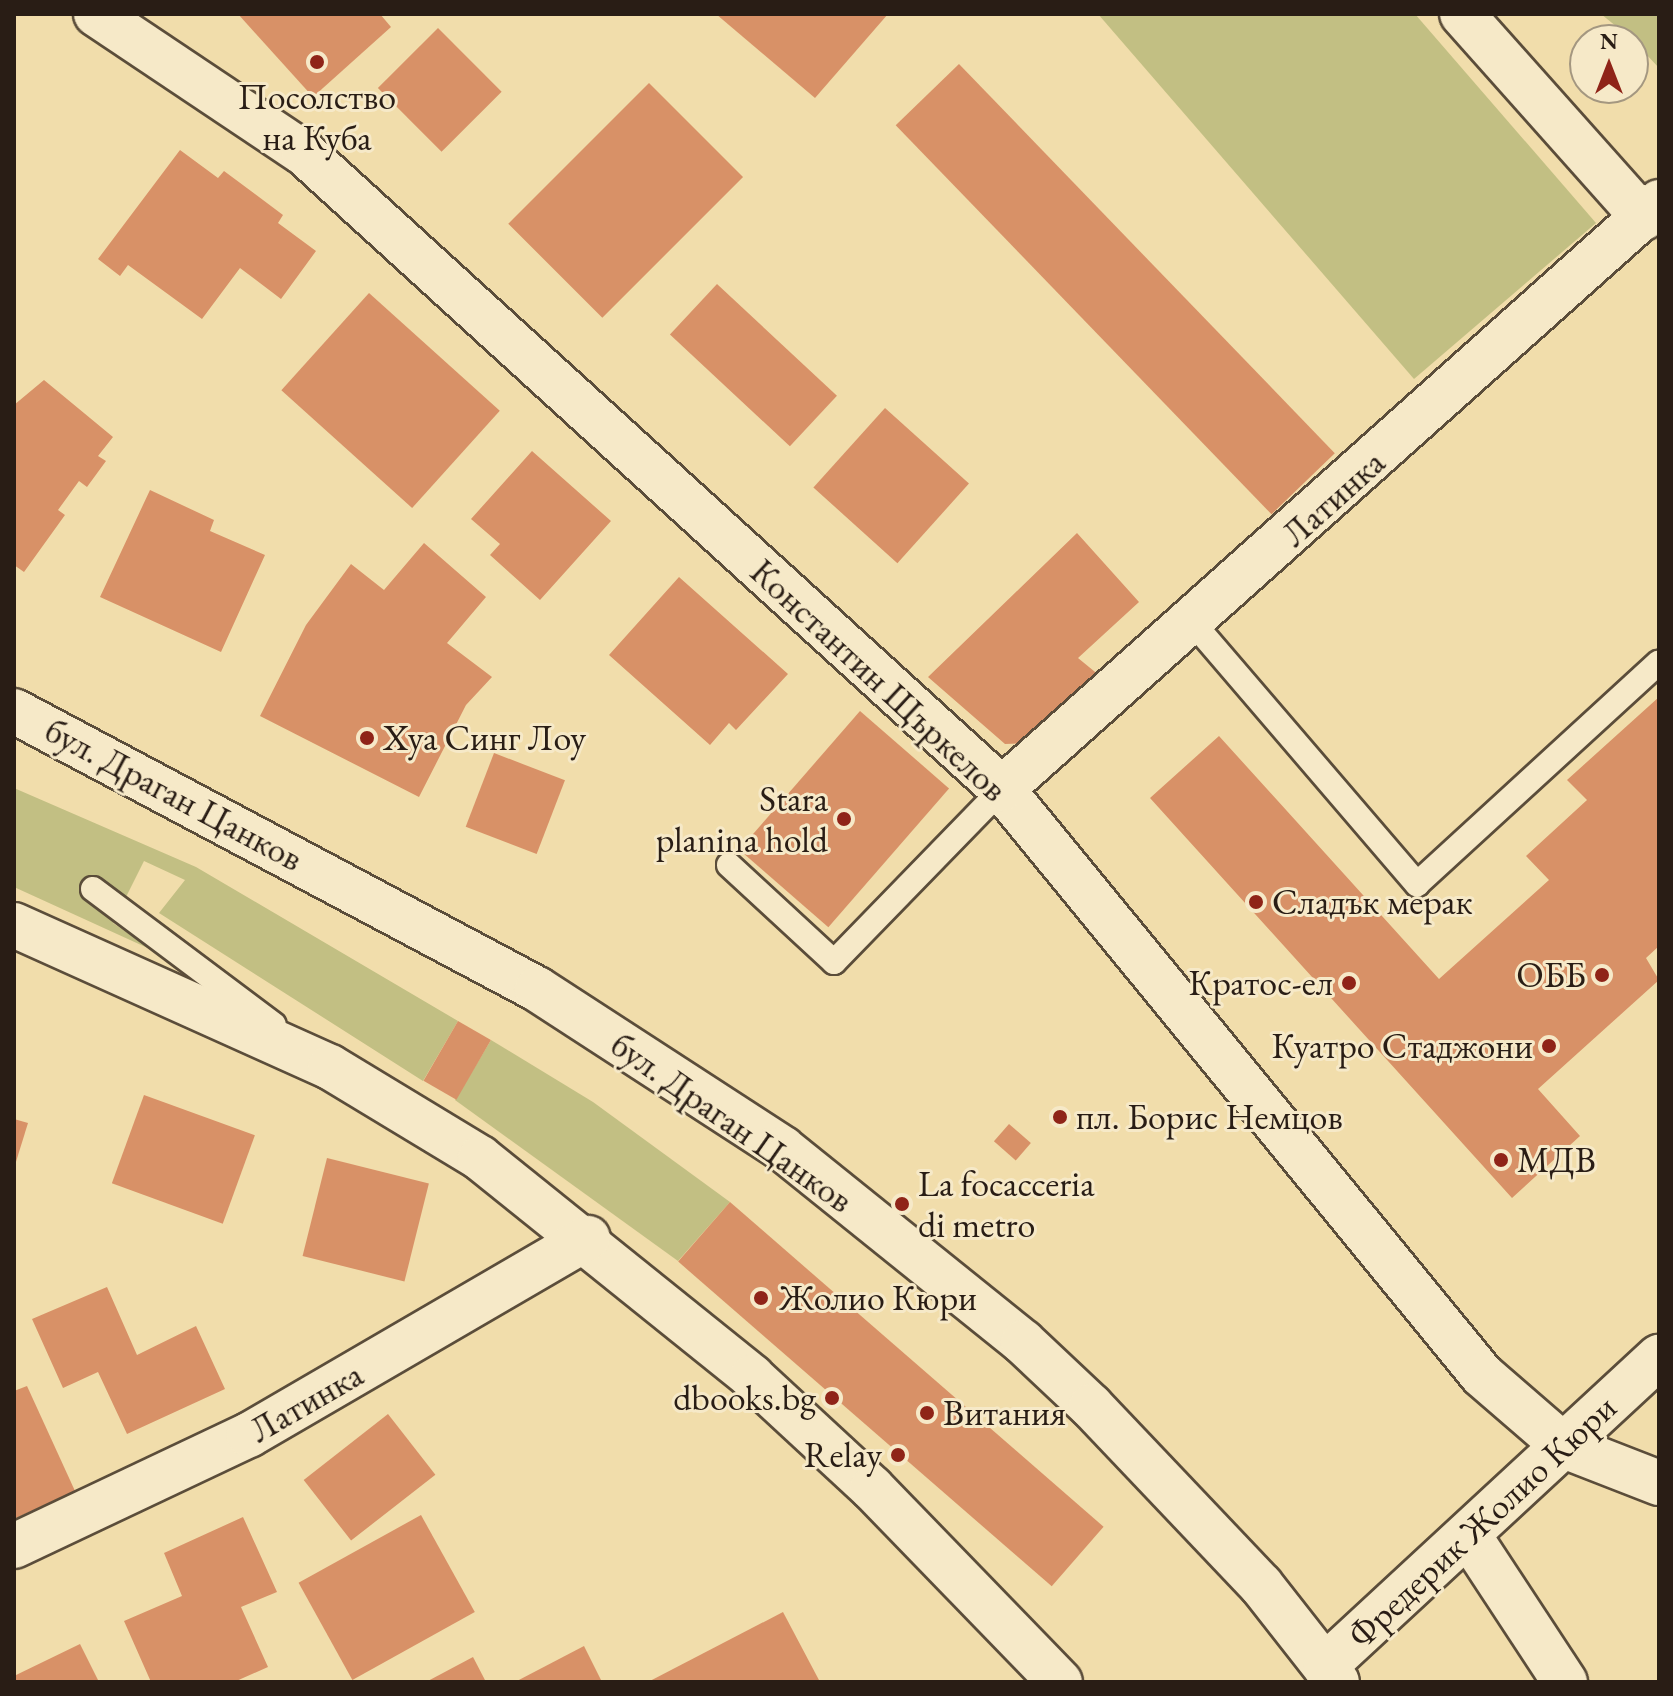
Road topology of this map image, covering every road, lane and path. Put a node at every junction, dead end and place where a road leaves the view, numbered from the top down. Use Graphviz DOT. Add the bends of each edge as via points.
graph roads {
  1 [pos="96,14"];
  2 [pos="1462,14"];
  3 [pos="1651,210"];
  4 [pos="1194,624"];
  5 [pos="1659,662"];
  6 [pos="14,711"];
  7 [pos="1002,789"];
  8 [pos="729,865"];
  9 [pos="93,889"];
  10 [pos="14,925"];
  11 [pos="335,1070"];
  12 [pos="588,1238"];
  13 [pos="1659,1357"];
  14 [pos="1564,1446"];
  15 [pos="1659,1483"];
  16 [pos="1469,1536"];
  17 [pos="14,1546"];
  18 [pos="1321,1677"];
  19 [pos="1060,1682"];
  20 [pos="1565,1682"];
  1 -- 7 [label="street, Константин Щъркелов" via="304,153"];
  2 -- 3 [label="street"];
  3 -- 4 [label="street, Латинка"];
  4 -- 5 [label="lane" via="1417,884"];
  4 -- 7 [label="street, Латинка"];
  6 -- 18 [label="street, бул. Драган Цанков" via="537,989 783,1149 1023,1342 1091,1406 1261,1585"];
  7 -- 8 [label="lane" via="834,962"];
  7 -- 14 [label="street, Константин Щъркелов" via="1482,1375"];
  9 -- 11 [label="lane"];
  10 -- 11 [label="street"];
  11 -- 12 [label="street" via="480,1158"];
  12 -- 17 [label="street, Латинка" via="249,1435"];
  12 -- 19 [label="street" via="872,1488"];
  13 -- 14 [label="street, Фредерик Жолио Кюри"];
  14 -- 15 [label="street, Константин Щъркелов"];
  14 -- 16 [label="street, Фредерик Жолио Кюри"];
  16 -- 18 [label="street, Фредерик Жолио Кюри"];
  16 -- 20 [label="street"];
}
